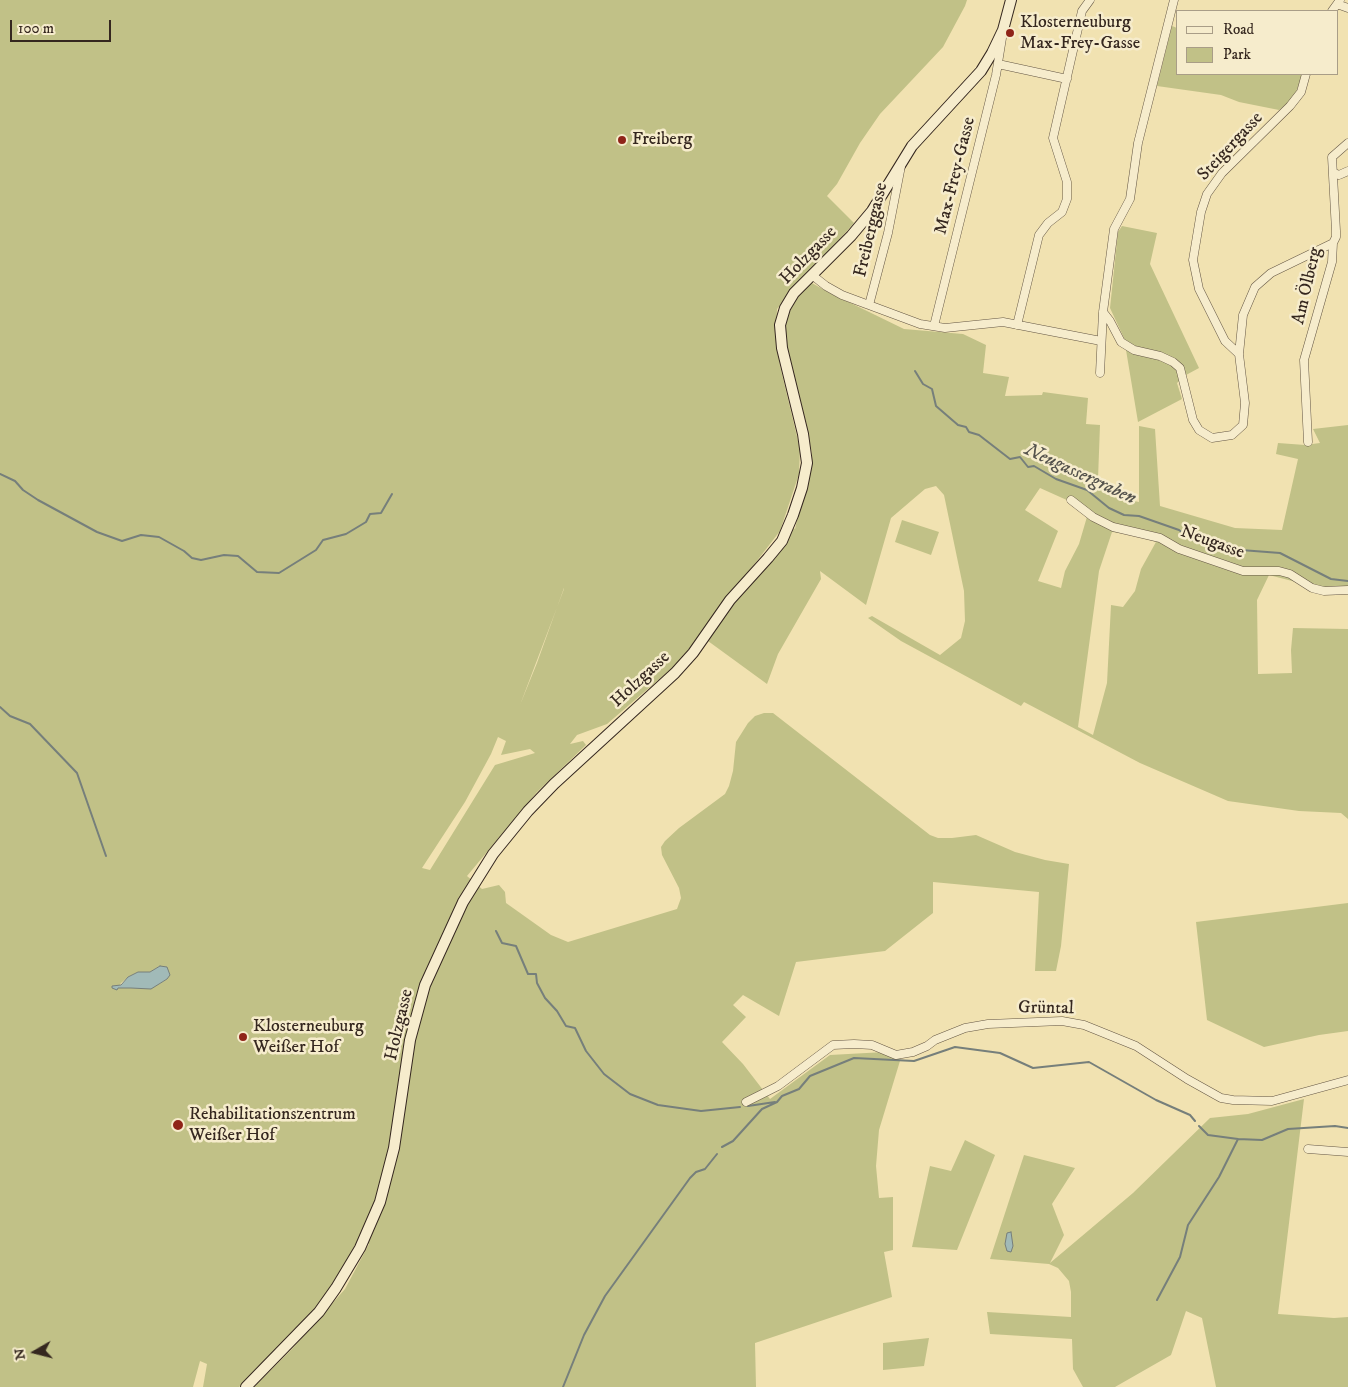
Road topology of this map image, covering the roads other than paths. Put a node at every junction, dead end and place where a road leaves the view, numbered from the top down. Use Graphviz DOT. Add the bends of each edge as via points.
graph roads {
  1 [pos="1011,0"];
  2 [pos="1090,0"];
  3 [pos="1174,0"];
  4 [pos="1339,2"];
  5 [pos="1348,8"];
  6 [pos="1003,31"];
  7 [pos="998,64"];
  8 [pos="981,71"];
  9 [pos="996,75"];
  10 [pos="1306,75"];
  11 [pos="1067,79"];
  12 [pos="1348,143"];
  13 [pos="902,162"];
  14 [pos="1348,171"];
  15 [pos="1334,173"];
  16 [pos="878,203"];
  17 [pos="893,208"];
  18 [pos="1333,243"];
  19 [pos="812,276"];
  20 [pos="869,305"];
  21 [pos="1103,312"];
  22 [pos="1017,325"];
  23 [pos="934,326"];
  24 [pos="1101,341"];
  25 [pos="1239,354"];
  26 [pos="1100,373"];
  27 [pos="1308,442"];
  28 [pos="1071,500"];
  29 [pos="1348,590"];
  30 [pos="1043,1022"];
  31 [pos="1045,1031"];
  32 [pos="1348,1080"];
  33 [pos="746,1102"];
  34 [pos="1308,1149"];
  35 [pos="1348,1152"];
  36 [pos="246,1387"];
  1 -- 6 [label="street, Holzgasse"];
  2 -- 11 [label="street" via="1082,11"];
  3 -- 21 [label="street" via="1138,143 1130,199 1114,229"];
  4 -- 5 [label="street"];
  6 -- 7 [label="street, Max-Frey-Gasse"];
  6 -- 8 [label="street, Holzgasse"];
  7 -- 9 [label="street, Max-Frey-Gasse"];
  7 -- 11 [label="street"];
  8 -- 9 [label="street"];
  8 -- 13 [label="street, Holzgasse" via="912,146"];
  9 -- 23 [label="street, Max-Frey-Gasse"];
  10 -- 25 [label="street, Steigergasse" via="1300,92 1290,106 1222,173 1207,194 1201,212 1192,260 1199,289 1225,342"];
  11 -- 22 [label="street" via="1054,138 1067,182 1067,200 1062,212 1039,235"];
  12 -- 15 [label="street, Am Ölberg" via="1332,158"];
  13 -- 16 [label="street, Holzgasse"];
  13 -- 17 [label="street, Freiberggasse"];
  14 -- 15 [label="street"];
  15 -- 18 [label="street, Am Ölberg" via="1336,237"];
  16 -- 17 [label="street"];
  16 -- 19 [label="street, Holzgasse"];
  17 -- 20 [label="street, Freiberggasse"];
  18 -- 25 [label="street" via="1271,273 1255,287 1243,316"];
  18 -- 27 [label="street, Am Ölberg" via="1332,262 1304,360"];
  19 -- 20 [label="street" via="834,291"];
  19 -- 36 [label="street, Holzgasse" via="789,301 780,325 807,464 787,530 768,558 725,606 693,653 554,784 493,854 463,902 425,986 410,1040 394,1148 380,1202 360,1248 319,1312"];
  20 -- 23 [label="street"];
  21 -- 24 [label="street"];
  21 -- 25 [label="street" via="1121,342 1134,350 1174,362 1180,368 1193,420 1199,430 1212,438 1232,435 1243,425 1245,403"];
  22 -- 23 [label="street" via="997,322 954,328"];
  22 -- 24 [label="street"];
  24 -- 26 [label="street"];
  28 -- 29 [label="street, Neugasse" via="1093,518 1113,527 1160,538 1179,549 1243,571 1279,571 1312,588"];
  30 -- 31 [label="street"];
  30 -- 32 [label="street, Grüntal" via="1084,1024 1136,1046 1221,1098 1272,1101"];
  30 -- 33 [label="street, Grüntal" via="965,1028 914,1052 896,1055 872,1046 833,1045 778,1086"];
  34 -- 35 [label="street"];
}
